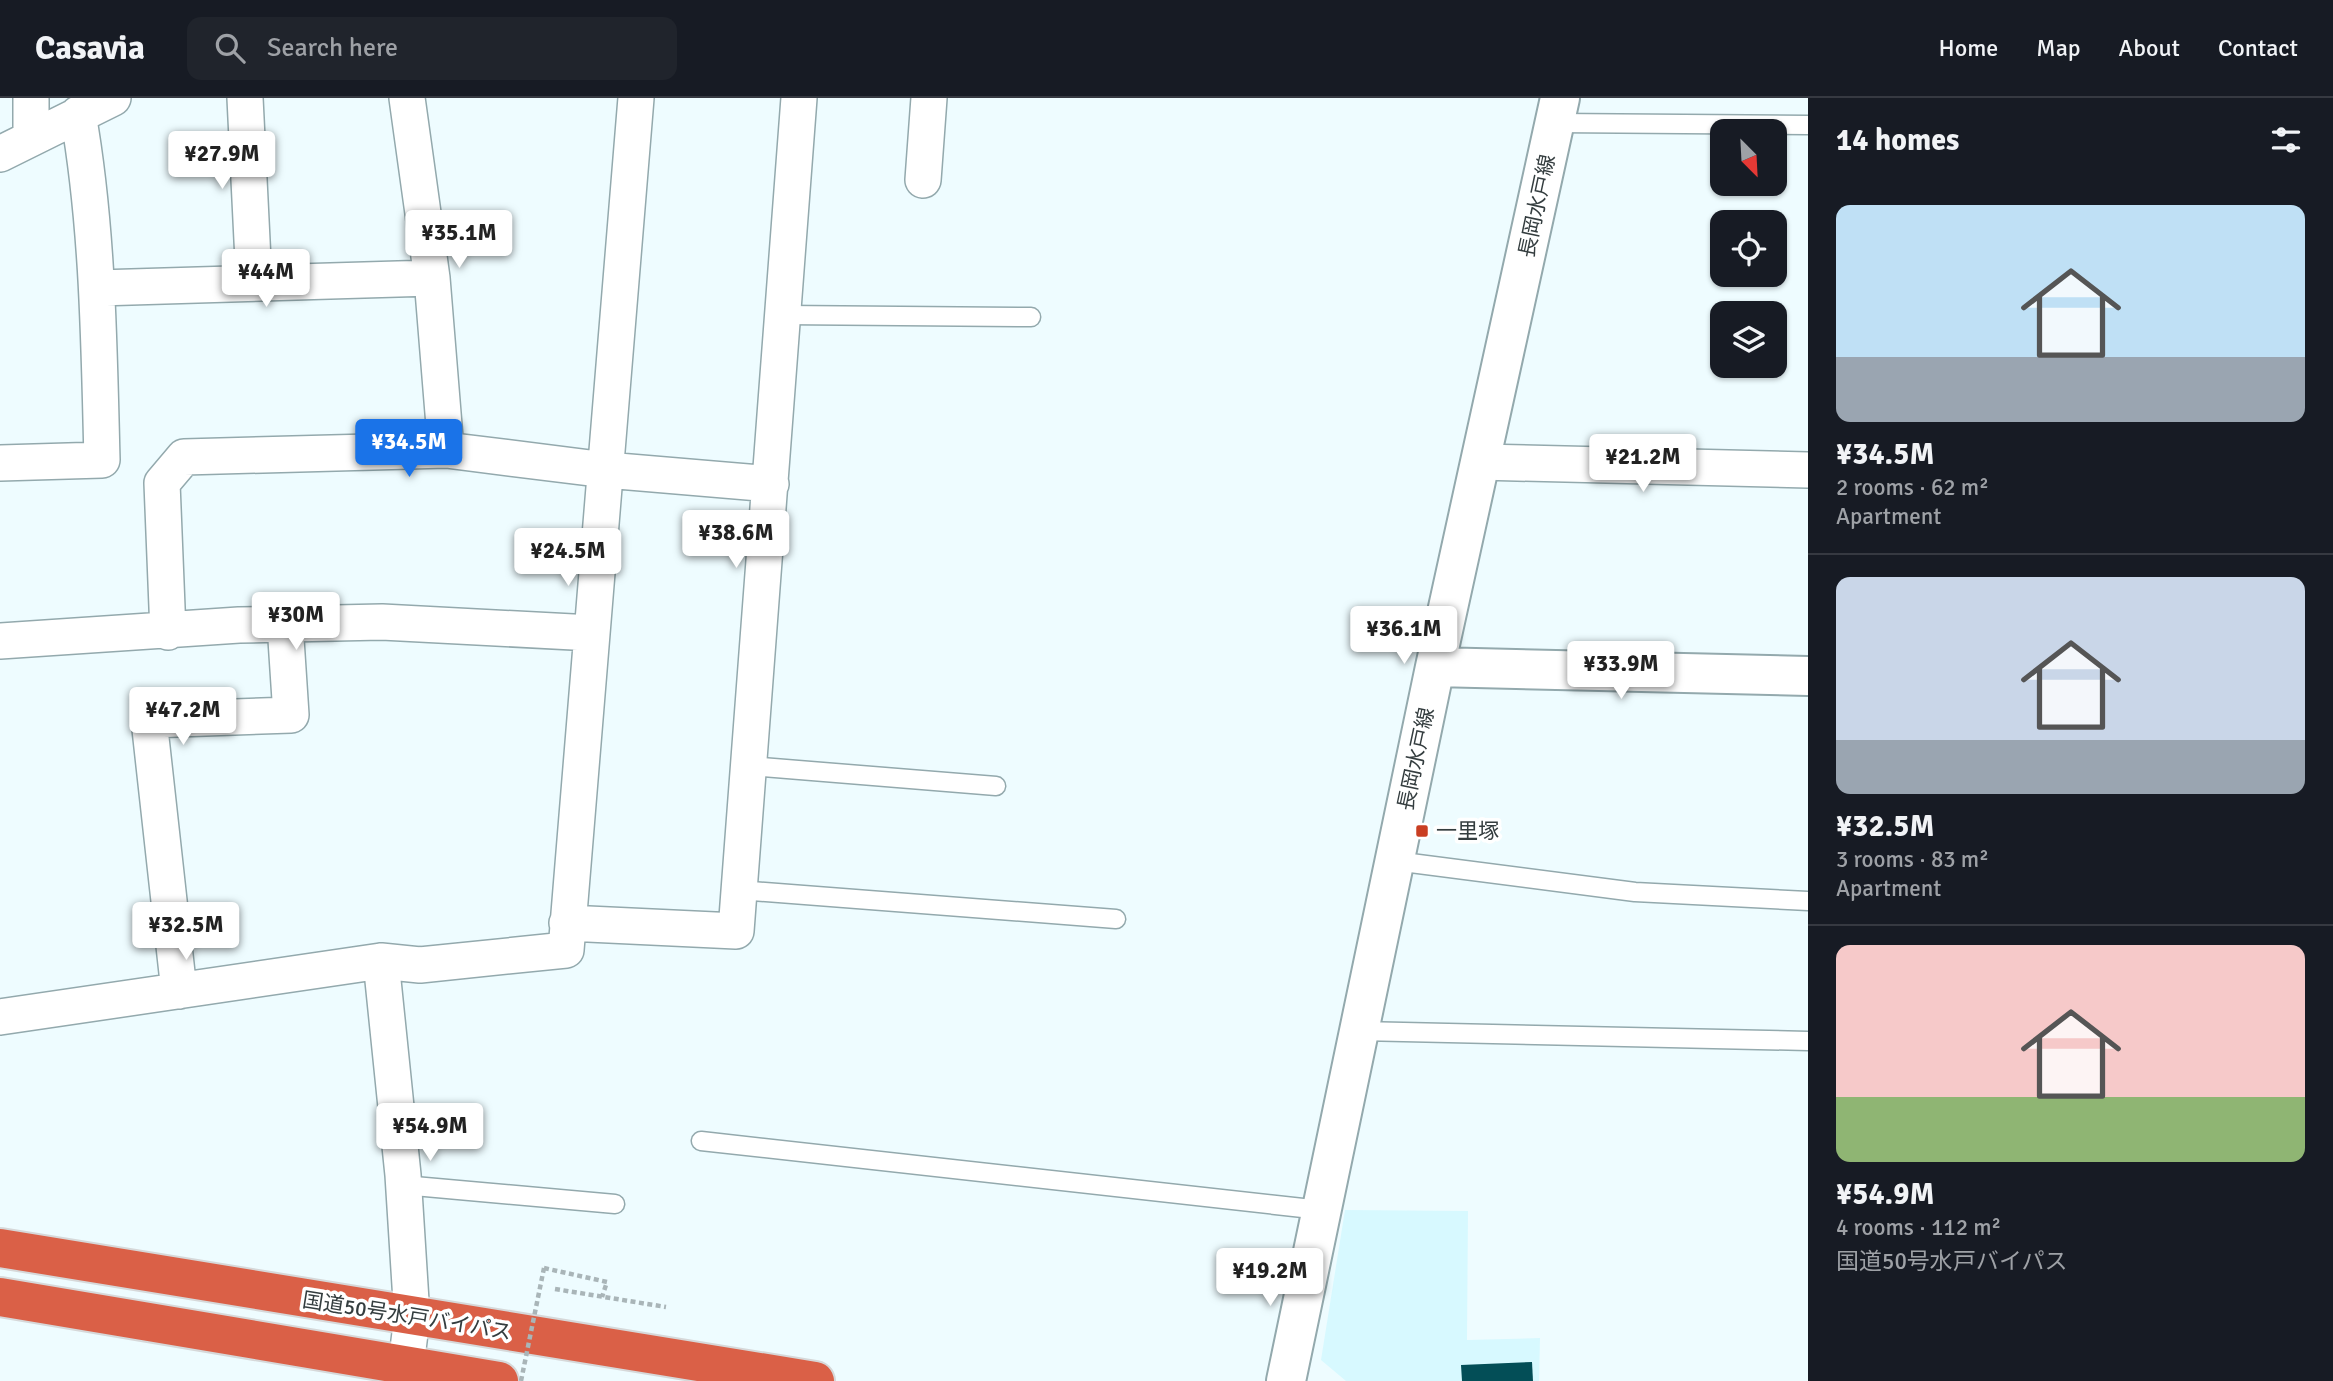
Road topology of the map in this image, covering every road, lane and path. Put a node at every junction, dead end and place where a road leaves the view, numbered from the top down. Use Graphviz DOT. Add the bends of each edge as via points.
graph roads {
  1 [pos="31,98"];
  2 [pos="113,98"];
  3 [pos="245,98"];
  4 [pos="407,98"];
  5 [pos="636,98"];
  6 [pos="799,98"];
  7 [pos="929,98"];
  8 [pos="1557,110"];
  9 [pos="78,114"];
  10 [pos="1808,125"];
  11 [pos="32,137"];
  12 [pos="0,154"];
  13 [pos="923,180"];
  14 [pos="432,278"];
  15 [pos="254,281"];
  16 [pos="97,288"];
  17 [pos="783,315"];
  18 [pos="1031,317"];
  19 [pos="446,450"];
  20 [pos="1480,462"];
  21 [pos="0,463"];
  22 [pos="606,470"];
  23 [pos="1808,470"];
  24 [pos="771,484"];
  25 [pos="285,624"];
  26 [pos="168,632"];
  27 [pos="592,633"];
  28 [pos="0,641"];
  29 [pos="1435,667"];
  30 [pos="1808,676"];
  31 [pos="749,766"];
  32 [pos="996,786"];
  33 [pos="1395,861"];
  34 [pos="739,890"];
  35 [pos="1808,901"];
  36 [pos="1116,919"];
  37 [pos="567,923"];
  38 [pos="381,961"];
  39 [pos="179,991"];
  40 [pos="0,1017"];
  41 [pos="1359,1031"];
  42 [pos="1808,1041"];
  43 [pos="701,1141"];
  44 [pos="403,1185"];
  45 [pos="615,1204"];
  46 [pos="1321,1210"];
  47 [pos="0,1248"];
  48 [pos="555,1289"];
  49 [pos="0,1297"];
  50 [pos="602,1297"];
  51 [pos="666,1307"];
  52 [pos="412,1317"];
  53 [pos="406,1365"];
  54 [pos="499,1381"];
  55 [pos="521,1381"];
  56 [pos="815,1381"];
  57 [pos="1286,1381"];
  1 -- 11 [label="street"];
  2 -- 9 [label="street"];
  3 -- 15 [label="street"];
  4 -- 14 [label="street"];
  5 -- 22 [label="street"];
  6 -- 17 [label="street"];
  7 -- 13 [label="street"];
  8 -- 10 [label="lane"];
  8 -- 20 [label="main road, 長岡水戸線"];
  9 -- 11 [label="street"];
  9 -- 16 [label="street" via="86,155"];
  11 -- 12 [label="street"];
  14 -- 15 [label="street"];
  14 -- 19 [label="street"];
  15 -- 16 [label="street"];
  16 -- 21 [label="street" via="102,460"];
  17 -- 18 [label="lane"];
  17 -- 24 [label="street"];
  19 -- 22 [label="street"];
  19 -- 26 [label="street" via="184,457 162,483"];
  20 -- 23 [label="street"];
  20 -- 29 [label="main road, 長岡水戸線"];
  22 -- 24 [label="street"];
  22 -- 27 [label="street"];
  24 -- 31 [label="street"];
  25 -- 26 [label="street"];
  25 -- 27 [label="street" via="382,622"];
  25 -- 39 [label="street" via="291,715 149,720"];
  26 -- 28 [label="street"];
  27 -- 37 [label="street"];
  29 -- 30 [label="main road"];
  29 -- 33 [label="main road, 長岡水戸線"];
  31 -- 32 [label="lane"];
  31 -- 34 [label="street"];
  33 -- 35 [label="lane" via="1635,892"];
  33 -- 41 [label="main road, 長岡水戸線"];
  34 -- 36 [label="lane"];
  34 -- 37 [label="street" via="736,931"];
  37 -- 38 [label="street" via="566,950 420,965"];
  38 -- 39 [label="street"];
  38 -- 44 [label="street"];
  39 -- 40 [label="street"];
  41 -- 42 [label="lane"];
  41 -- 46 [label="main road, 長岡水戸線"];
  43 -- 46 [label="lane"];
  44 -- 45 [label="lane"];
  44 -- 52 [label="street"];
  46 -- 57 [label="main road, 長岡水戸線"];
  47 -- 52 [label="highway, 国道50号水戸バイパス"];
  48 -- 50 [label="path"];
  49 -- 53 [label="highway"];
  50 -- 51 [label="path"];
  50 -- 55 [label="path, bridge" via="607,1282 544,1268"];
  52 -- 53 [label="street"];
  52 -- 56 [label="highway, 国道50号水戸バイパス"];
  53 -- 54 [label="highway"];
}
